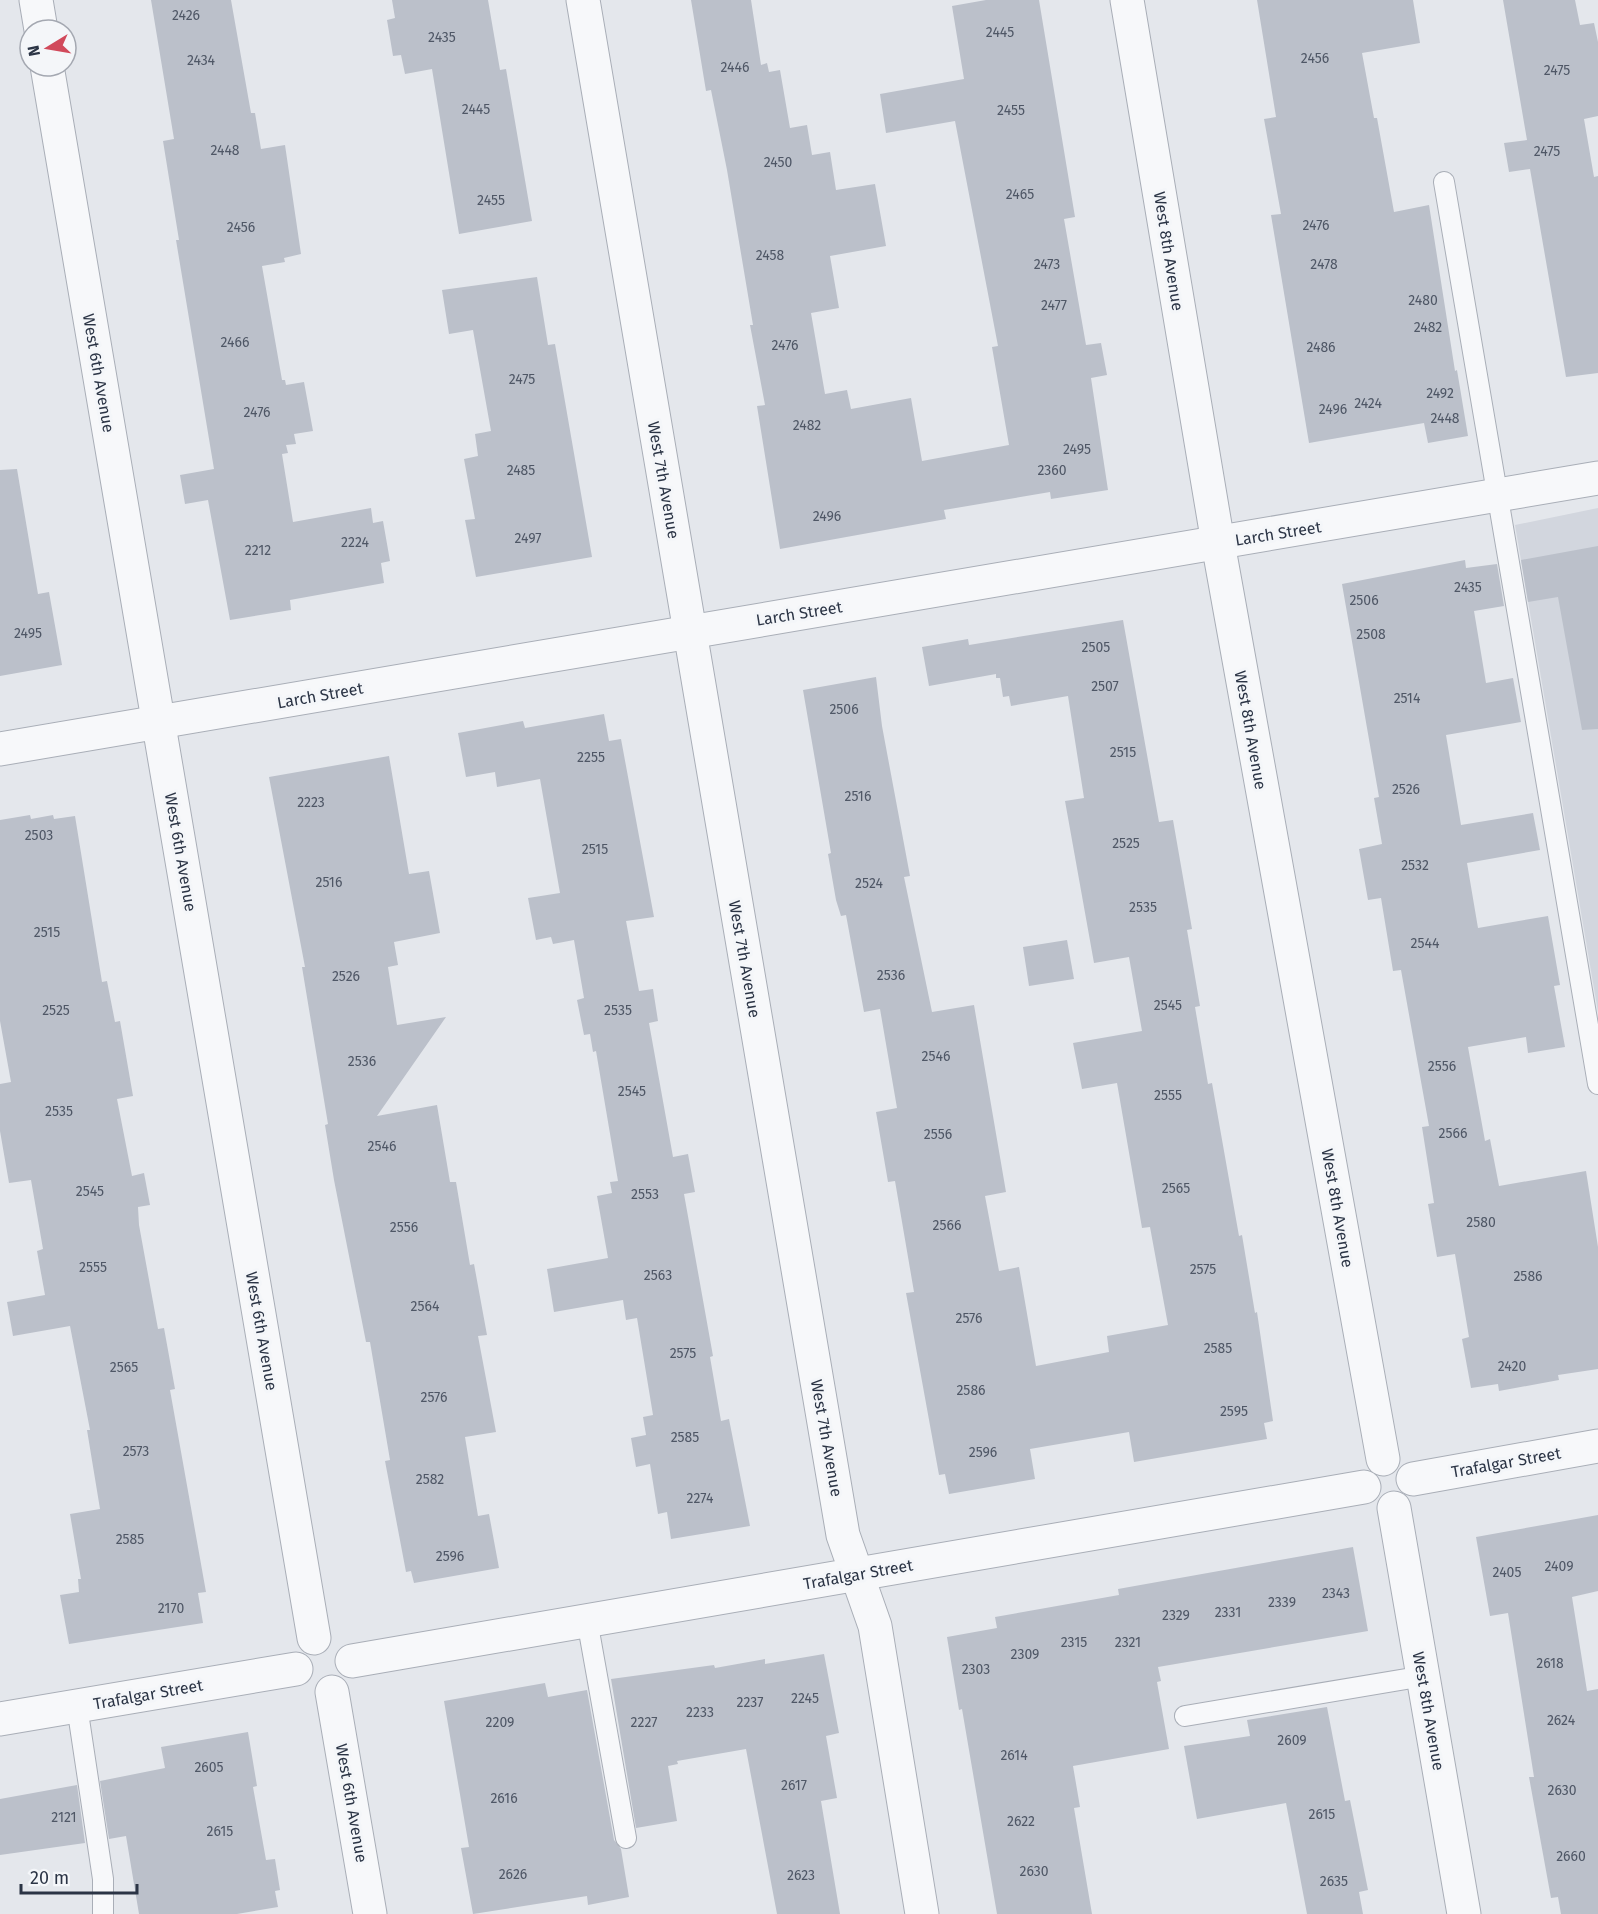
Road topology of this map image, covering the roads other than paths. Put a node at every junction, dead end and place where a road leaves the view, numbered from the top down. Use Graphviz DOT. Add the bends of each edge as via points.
graph roads {
  1 [pos="36,0"];
  2 [pos="583,0"];
  3 [pos="1127,0"];
  4 [pos="39,18"];
  5 [pos="49,78"];
  6 [pos="1444,182"];
  7 [pos="1598,478"];
  8 [pos="1497,496"];
  9 [pos="1218,543"];
  10 [pos="689,632"];
  11 [pos="159,722"];
  12 [pos="0,749"];
  13 [pos="1598,1084"];
  14 [pos="1598,1446"];
  15 [pos="1383,1459"];
  16 [pos="1413,1479"];
  17 [pos="1364,1487"];
  18 [pos="1394,1508"];
  19 [pos="856,1574"];
  20 [pos="587,1620"];
  21 [pos="314,1638"];
  22 [pos="352,1661"];
  23 [pos="296,1669"];
  24 [pos="1424,1676"];
  25 [pos="332,1692"];
  26 [pos="77,1706"];
  27 [pos="1185,1716"];
  28 [pos="0,1719"];
  29 [pos="626,1838"];
  30 [pos="103,1914"];
  31 [pos="370,1914"];
  32 [pos="922,1914"];
  33 [pos="1464,1914"];
  1 -- 4 [label="street"];
  2 -- 10 [label="street, West 7th Avenue"];
  3 -- 9 [label="street, West 8th Avenue"];
  5 -- 11 [label="street, West 6th Avenue"];
  6 -- 8 [label="lane"];
  7 -- 8 [label="street, Larch Street"];
  8 -- 9 [label="street, Larch Street"];
  8 -- 13 [label="lane"];
  9 -- 10 [label="street, Larch Street"];
  9 -- 15 [label="street, West 8th Avenue"];
  10 -- 11 [label="street, Larch Street"];
  10 -- 19 [label="street, West 7th Avenue" via="843,1535"];
  11 -- 12 [label="street, Larch Street"];
  11 -- 21 [label="street, West 6th Avenue"];
  14 -- 16 [label="street, Trafalgar Street"];
  15 -- 16 [label="street" via="1399,1460"];
  15 -- 17 [label="street" via="1370,1466"];
  16 -- 18 [label="street" via="1412,1494"];
  17 -- 18 [label="street" via="1371,1502"];
  17 -- 19 [label="street, Trafalgar Street"];
  18 -- 24 [label="street, West 8th Avenue"];
  19 -- 20 [label="street, Trafalgar Street"];
  19 -- 32 [label="street, West 7th Avenue" via="875,1626"];
  20 -- 22 [label="street, Trafalgar Street"];
  20 -- 29 [label="lane"];
  21 -- 22 [label="street" via="339,1640"];
  21 -- 23 [label="street" via="300,1650"];
  22 -- 25 [label="street" via="350,1677"];
  23 -- 25 [label="street" via="305,1686 313,1691"];
  23 -- 26 [label="street, Trafalgar Street"];
  24 -- 27 [label="lane"];
  24 -- 33 [label="street, West 8th Avenue"];
  25 -- 31 [label="street, West 6th Avenue"];
  26 -- 28 [label="street, Trafalgar Street"];
  26 -- 30 [label="lane" via="103,1878"];
}
